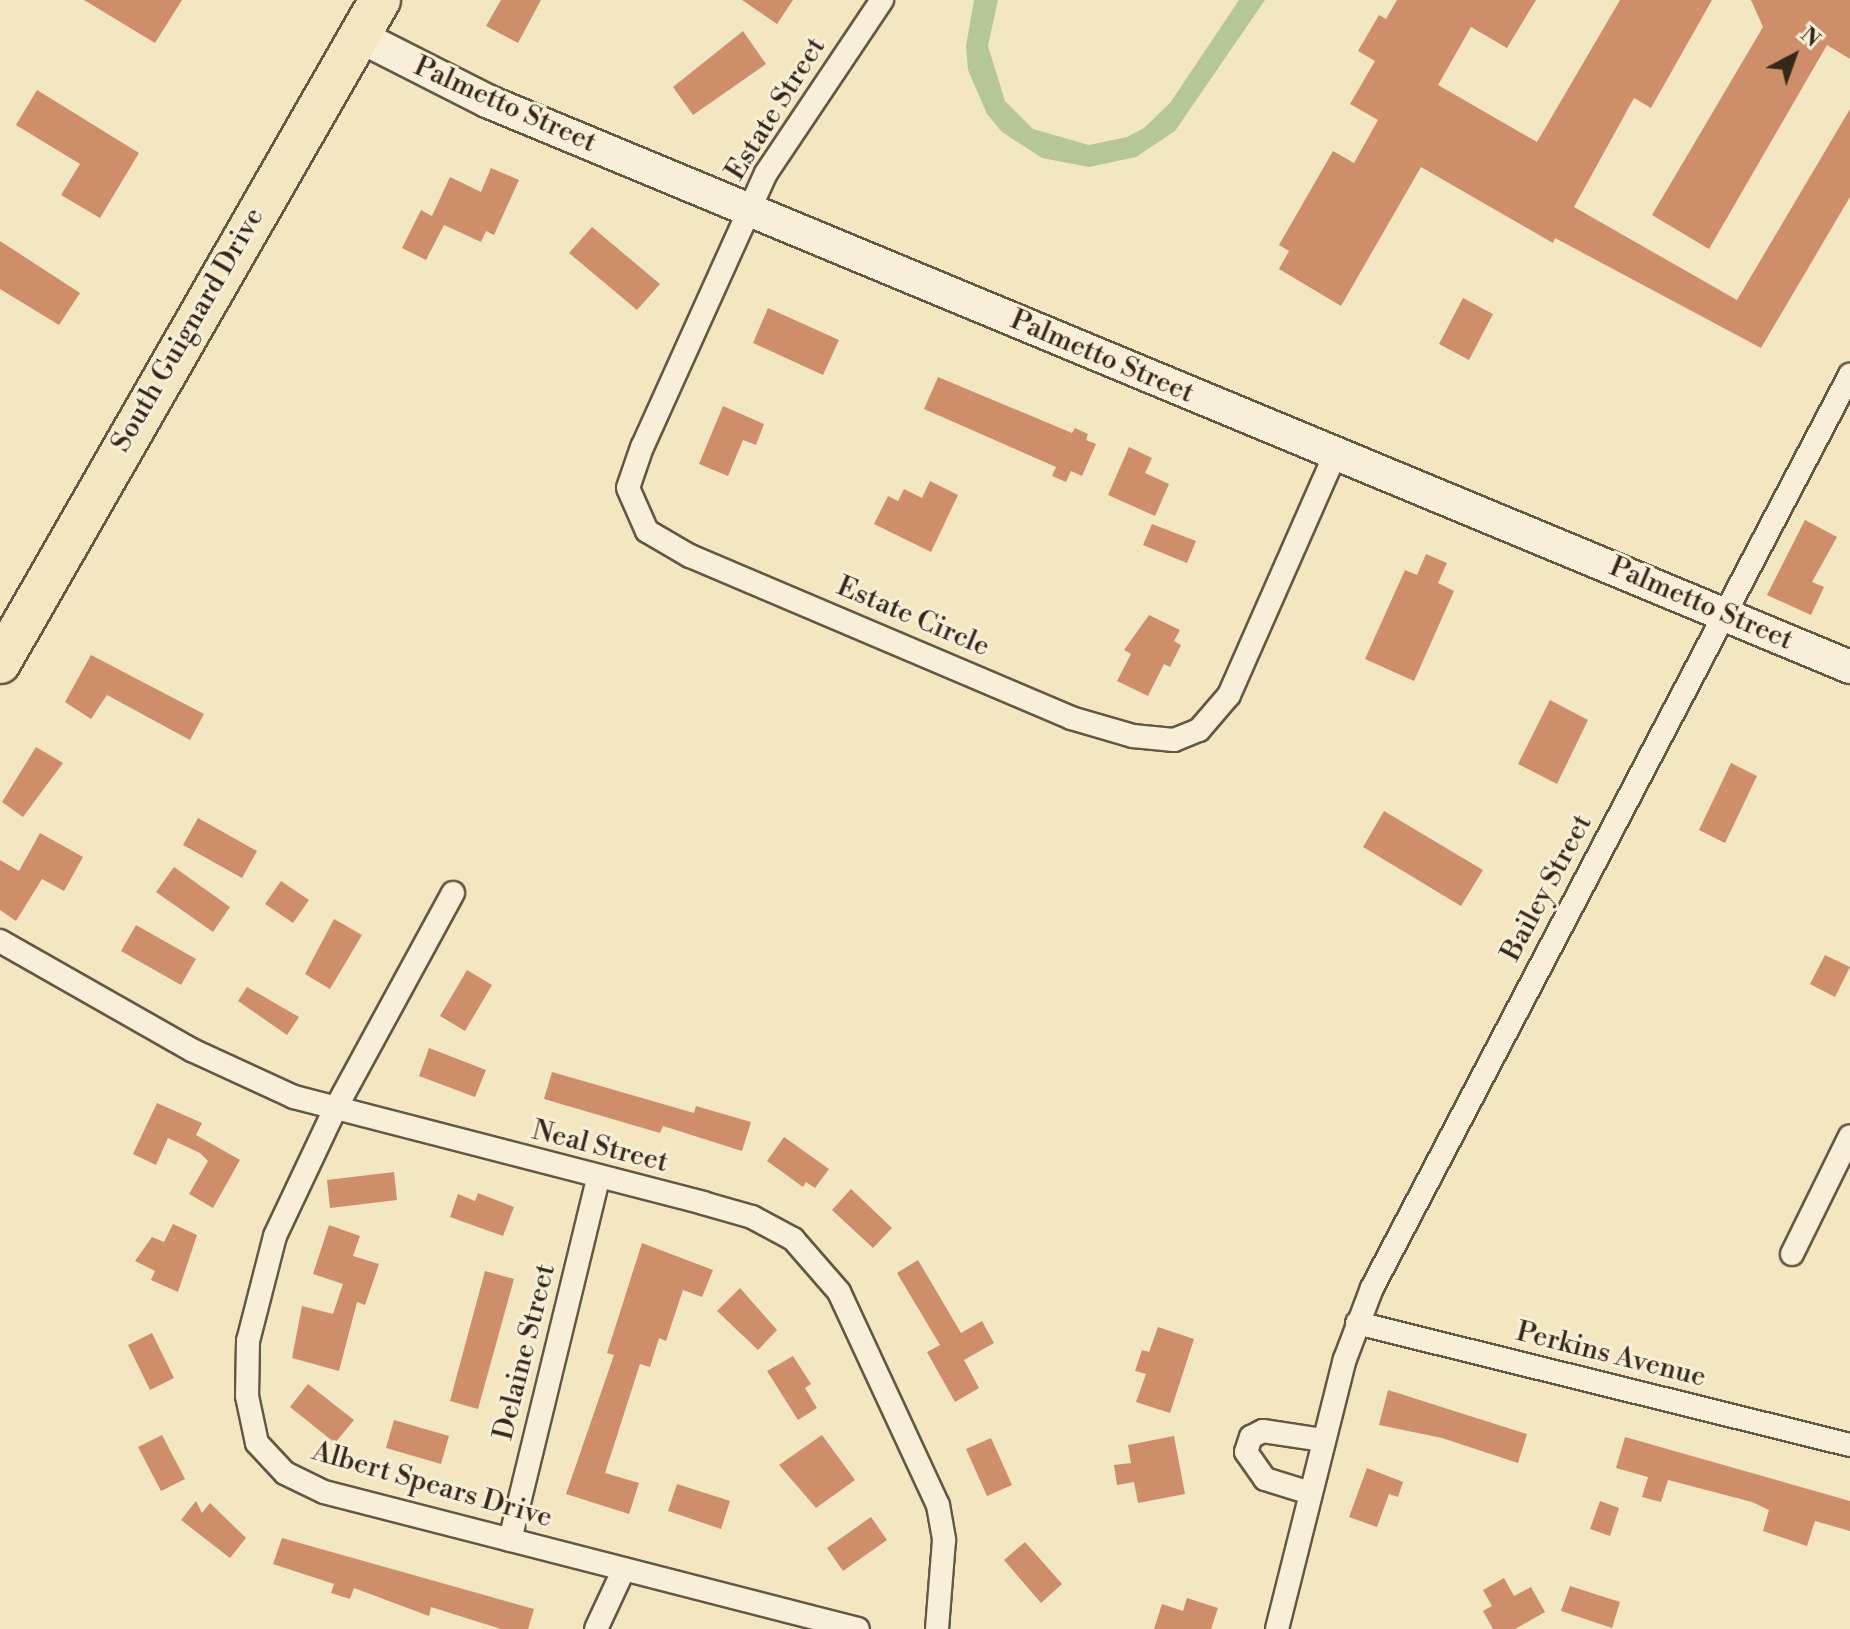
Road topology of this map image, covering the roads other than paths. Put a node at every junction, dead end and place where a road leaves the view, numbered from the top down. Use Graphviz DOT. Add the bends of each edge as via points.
graph roads {
  1 [pos="380,0"];
  2 [pos="882,0"];
  3 [pos="359,36"];
  4 [pos="749,210"];
  5 [pos="1850,375"];
  6 [pos="1336,452"];
  7 [pos="1724,615"];
  8 [pos="0,663"];
  9 [pos="1850,667"];
  10 [pos="453,893"];
  11 [pos="0,941"];
  12 [pos="335,1109"];
  13 [pos="1850,1136"];
  14 [pos="598,1178"];
  15 [pos="1792,1254"];
  16 [pos="1357,1323"];
  17 [pos="1323,1440"];
  18 [pos="1850,1445"];
  19 [pos="1310,1493"];
  20 [pos="510,1540"];
  21 [pos="624,1569"];
  22 [pos="596,1629"];
  23 [pos="858,1629"];
  24 [pos="937,1629"];
  25 [pos="1277,1629"];
  1 -- 3 [label="highway, South Guignard Drive"];
  2 -- 4 [label="street, Estate Street" via="766,173"];
  3 -- 4 [label="street, Palmetto Street" via="487,101"];
  3 -- 8 [label="highway, South Guignard Drive"];
  4 -- 6 [label="street, Palmetto Street"];
  4 -- 6 [label="street, Estate Circle" via="631,475 628,488 638,517 647,531 690,556 1071,718 1158,740 1199,730 1239,676"];
  5 -- 7 [label="street, Bailey Street"];
  6 -- 7 [label="street, Palmetto Street"];
  7 -- 9 [label="street, Palmetto Street"];
  7 -- 16 [label="street, Bailey Street"];
  10 -- 12 [label="street, Albert Spears Drive"];
  11 -- 12 [label="street, Neal Street" via="229,1069"];
  12 -- 14 [label="street, Neal Street"];
  12 -- 20 [label="street, Albert Spears Drive" via="292,1196 254,1307 247,1396 257,1443 285,1473 324,1492"];
  13 -- 15 [label="street"];
  14 -- 20 [label="street, Delaine Street"];
  14 -- 24 [label="street, Neal Street" via="752,1217 793,1239 830,1277 938,1505 944,1540"];
  16 -- 17 [label="street, Bailey Street"];
  16 -- 18 [label="street, Perkins Avenue"];
  17 -- 19 [label="street, Bailey Street"];
  17 -- 19 [label="street" via="1263,1431 1251,1437 1246,1452 1265,1479"];
  19 -- 25 [label="street, Bailey Street"];
  20 -- 21 [label="street, Albert Spears Drive"];
  21 -- 22 [label="street"];
  21 -- 23 [label="street, Albert Spears Drive"];
}
